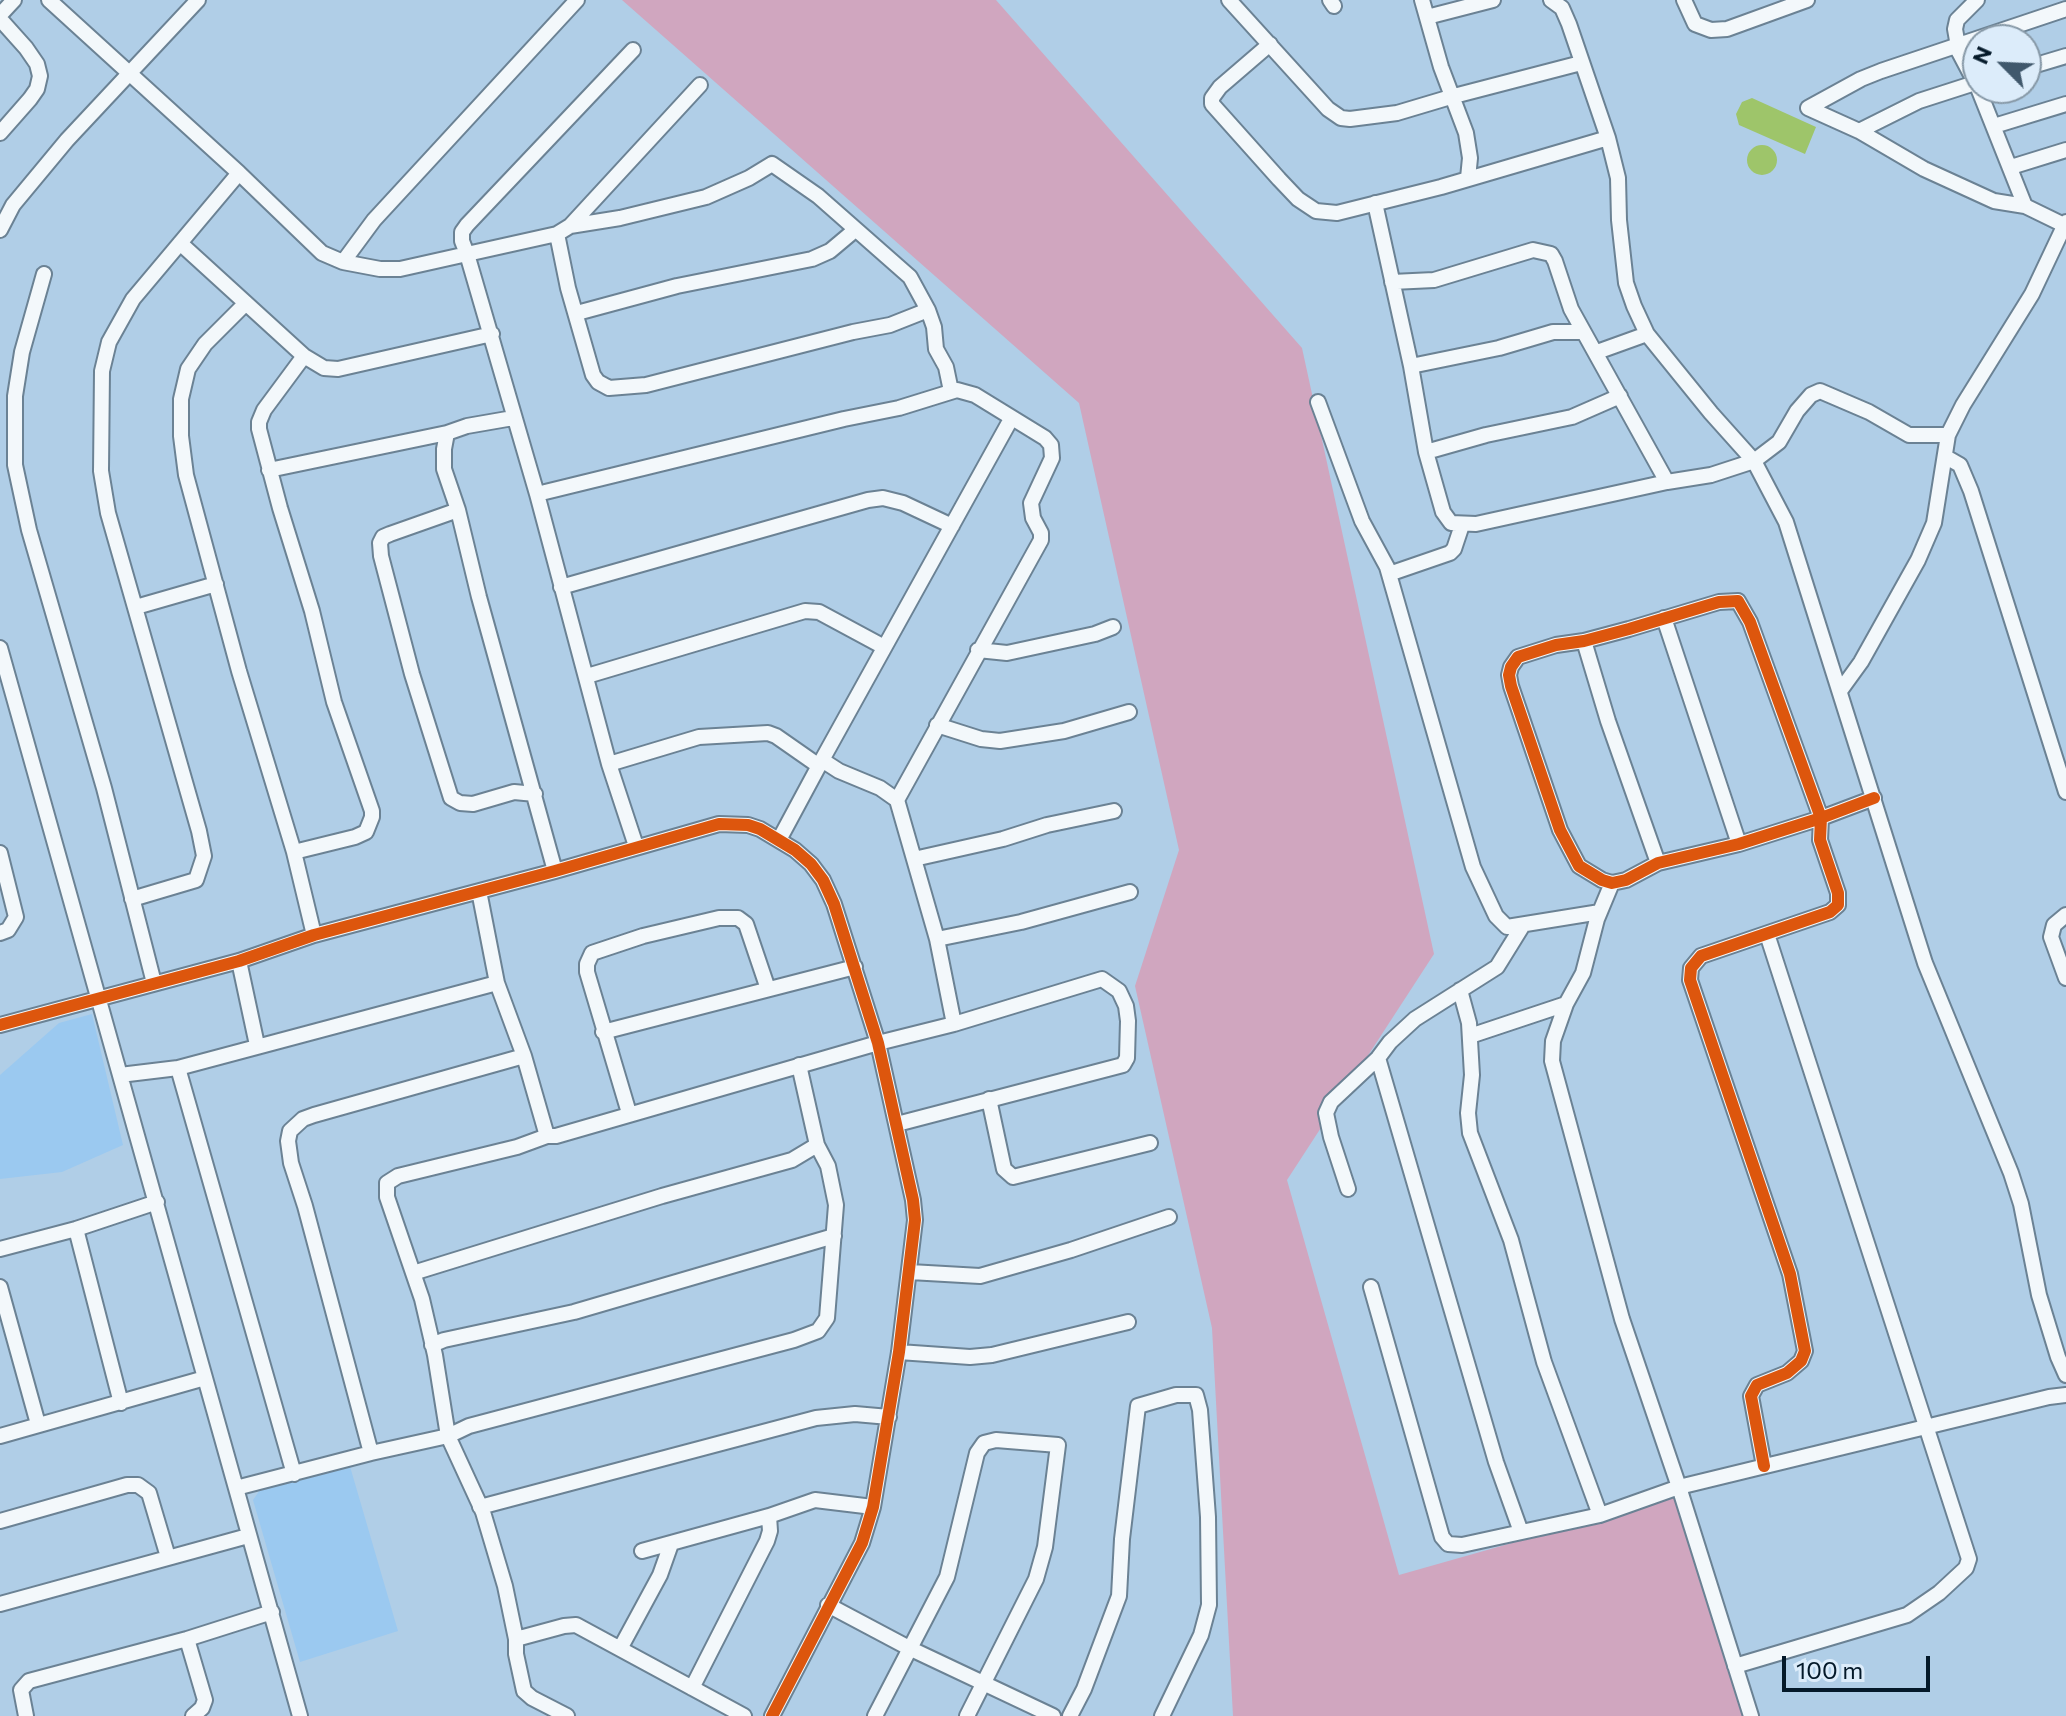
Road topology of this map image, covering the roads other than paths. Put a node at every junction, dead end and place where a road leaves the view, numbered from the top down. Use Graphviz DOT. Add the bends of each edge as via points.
graph roads {
  1 [pos="14,0"];
  2 [pos="49,0"];
  3 [pos="198,0"];
  4 [pos="577,0"];
  5 [pos="1229,0"];
  6 [pos="1422,0"];
  7 [pos="1493,0"];
  8 [pos="1551,0"];
  9 [pos="1684,0"];
  10 [pos="1807,0"];
  11 [pos="1977,0"];
  12 [pos="2066,9"];
  13 [pos="0,17"];
  14 [pos="1427,17"];
  15 [pos="1270,44"];
  16 [pos="1958,44"];
  17 [pos="633,50"];
  18 [pos="1962,52"];
  19 [pos="2066,56"];
  20 [pos="1581,63"];
  21 [pos="2042,63"];
  22 [pos="130,73"];
  23 [pos="700,85"];
  24 [pos="1962,89"];
  25 [pos="1454,96"];
  26 [pos="1985,104"];
  27 [pos="2066,104"];
  28 [pos="1994,126"];
  29 [pos="1859,131"];
  30 [pos="0,133"];
  31 [pos="1608,138"];
  32 [pos="2066,150"];
  33 [pos="2011,167"];
  34 [pos="239,173"];
  35 [pos="1468,178"];
  36 [pos="1375,203"];
  37 [pos="2025,206"];
  38 [pos="2065,223"];
  39 [pos="0,230"];
  40 [pos="563,230"];
  41 [pos="855,230"];
  42 [pos="180,243"];
  43 [pos="467,254"];
  44 [pos="343,262"];
  45 [pos="44,274"];
  46 [pos="1392,282"];
  47 [pos="246,303"];
  48 [pos="577,313"];
  49 [pos="921,313"];
  50 [pos="1583,332"];
  51 [pos="492,334"];
  52 [pos="1647,334"];
  53 [pos="1597,352"];
  54 [pos="304,356"];
  55 [pos="1411,366"];
  56 [pos="951,391"];
  57 [pos="1620,396"];
  58 [pos="1318,402"];
  59 [pos="513,418"];
  60 [pos="1011,419"];
  61 [pos="447,433"];
  62 [pos="1948,435"];
  63 [pos="1426,452"];
  64 [pos="1946,457"];
  65 [pos="1754,461"];
  66 [pos="269,470"];
  67 [pos="1667,482"];
  68 [pos="537,494"];
  69 [pos="458,510"];
  70 [pos="1462,525"];
  71 [pos="952,526"];
  72 [pos="1389,574"];
  73 [pos="216,584"];
  74 [pos="561,587"];
  75 [pos="136,607"];
  76 [pos="1664,618"];
  77 [pos="1113,627"];
  78 [pos="1584,641"];
  79 [pos="884,647"];
  80 [pos="0,648"];
  81 [pos="978,650"];
  82 [pos="587,676"];
  83 [pos="1840,691"];
  84 [pos="1129,712"];
  85 [pos="937,725"];
  86 [pos="820,763"];
  87 [pos="609,764"];
  88 [pos="2066,792"];
  89 [pos="535,794"];
  90 [pos="1874,798"];
  91 [pos="897,800"];
  92 [pos="1114,811"];
  93 [pos="1821,818"];
  94 [pos="779,840"];
  95 [pos="1739,844"];
  96 [pos="636,846"];
  97 [pos="294,852"];
  98 [pos="0,853"];
  99 [pos="914,859"];
  100 [pos="1658,863"];
  101 [pos="555,871"];
  102 [pos="1612,883"];
  103 [pos="479,891"];
  104 [pos="1130,892"];
  105 [pos="132,899"];
  106 [pos="1600,912"];
  107 [pos="2066,915"];
  108 [pos="1523,925"];
  109 [pos="0,933"];
  110 [pos="1767,934"];
  111 [pos="314,935"];
  112 [pos="937,939"];
  113 [pos="239,961"];
  114 [pos="855,967"];
  115 [pos="2066,978"];
  116 [pos="154,983"];
  117 [pos="497,983"];
  118 [pos="768,989"];
  119 [pos="1460,990"];
  120 [pos="100,999"];
  121 [pos="1566,1004"];
  122 [pos="954,1024"];
  123 [pos="0,1025"];
  124 [pos="603,1032"];
  125 [pos="1470,1036"];
  126 [pos="878,1043"];
  127 [pos="257,1045"];
  128 [pos="524,1056"];
  129 [pos="1378,1058"];
  130 [pos="799,1065"];
  131 [pos="178,1068"];
  132 [pos="120,1075"];
  133 [pos="989,1099"];
  134 [pos="629,1113"];
  135 [pos="897,1124"];
  136 [pos="547,1136"];
  137 [pos="1150,1143"];
  138 [pos="817,1145"];
  139 [pos="1348,1189"];
  140 [pos="157,1202"];
  141 [pos="1169,1217"];
  142 [pos="76,1229"];
  143 [pos="834,1236"];
  144 [pos="0,1249"];
  145 [pos="910,1272"];
  146 [pos="413,1273"];
  147 [pos="0,1287"];
  148 [pos="1371,1287"];
  149 [pos="1128,1322"];
  150 [pos="432,1345"];
  151 [pos="899,1352"];
  152 [pos="2066,1375"];
  153 [pos="205,1378"];
  154 [pos="2066,1395"];
  155 [pos="121,1403"];
  156 [pos="889,1417"];
  157 [pos="38,1424"];
  158 [pos="1927,1426"];
  159 [pos="0,1436"];
  160 [pos="448,1436"];
  161 [pos="371,1453"];
  162 [pos="1764,1466"];
  163 [pos="294,1474"];
  164 [pos="1679,1487"];
  165 [pos="236,1488"];
  166 [pos="480,1507"];
  167 [pos="873,1507"];
  168 [pos="1600,1515"];
  169 [pos="769,1516"];
  170 [pos="0,1521"];
  171 [pos="1521,1532"];
  172 [pos="248,1536"];
  173 [pos="671,1544"];
  174 [pos="642,1551"];
  175 [pos="168,1557"];
  176 [pos="0,1604"];
  177 [pos="828,1605"];
  178 [pos="272,1612"];
  179 [pos="187,1639"];
  180 [pos="516,1639"];
  181 [pos="621,1647"];
  182 [pos="909,1648"];
  183 [pos="1735,1666"];
  184 [pos="982,1684"];
  185 [pos="692,1688"];
  186 [pos="26,1716"];
  187 [pos="193,1716"];
  188 [pos="300,1716"];
  189 [pos="567,1716"];
  190 [pos="744,1716"];
  191 [pos="772,1716"];
  192 [pos="875,1716"];
  193 [pos="967,1716"];
  194 [pos="1053,1716"];
  195 [pos="1070,1716"];
  196 [pos="1162,1716"];
  197 [pos="1751,1716"];
  1 -- 13 [label="street"];
  2 -- 22 [label="street"];
  3 -- 22 [label="street"];
  4 -- 44 [label="street" via="374,220"];
  5 -- 15 [label="street"];
  6 -- 14 [label="street"];
  7 -- 14 [label="street"];
  8 -- 20 [label="street" via="1562,8"];
  9 -- 10 [label="street" via="1695,24 1711,30"];
  11 -- 16 [label="street" via="1957,20"];
  12 -- 16 [label="street"];
  13 -- 30 [label="street" via="37,64 40,76 30,99"];
  14 -- 25 [label="street"];
  15 -- 25 [label="street" via="1341,118 1397,113"];
  15 -- 36 [label="street" via="1220,87 1213,107 1307,206 1337,213"];
  16 -- 18 [label="street"];
  16 -- 29 [label="street" via="1861,79 1808,108"];
  17 -- 43 [label="street" via="467,225 462,241"];
  19 -- 21 [label="street"];
  20 -- 25 [label="street"];
  20 -- 31 [label="street"];
  22 -- 34 [label="street"];
  22 -- 39 [label="street" via="13,205"];
  23 -- 40 [label="street"];
  24 -- 29 [label="street" via="1919,101"];
  25 -- 35 [label="street" via="1466,133"];
  26 -- 28 [label="street"];
  27 -- 28 [label="street"];
  28 -- 33 [label="street"];
  29 -- 37 [label="street" via="1994,201"];
  31 -- 35 [label="street"];
  31 -- 52 [label="street" via="1618,178 1626,283"];
  32 -- 33 [label="street"];
  33 -- 37 [label="street"];
  34 -- 42 [label="street"];
  34 -- 44 [label="street" via="309,243"];
  35 -- 36 [label="street"];
  36 -- 46 [label="street"];
  37 -- 38 [label="street"];
  38 -- 62 [label="street" via="2032,294"];
  40 -- 41 [label="street" via="706,197 772,164"];
  40 -- 43 [label="street"];
  40 -- 48 [label="street" via="568,288"];
  41 -- 48 [label="street" via="812,259"];
  41 -- 49 [label="street" via="910,277"];
  42 -- 47 [label="street"];
  42 -- 75 [label="street" via="120,319 102,371 101,471"];
  43 -- 44 [label="street" via="400,269"];
  43 -- 51 [label="street"];
  45 -- 105 [label="street" via="22,352 15,465"];
  46 -- 50 [label="street" via="1434,280 1533,250 1551,254"];
  46 -- 55 [label="street"];
  47 -- 54 [label="street"];
  47 -- 73 [label="street" via="188,369 181,399 186,475"];
  48 -- 49 [label="street" via="593,375 614,389 890,325"];
  49 -- 56 [label="street"];
  50 -- 53 [label="street"];
  50 -- 55 [label="street" via="1553,332"];
  51 -- 54 [label="street" via="338,369 324,368"];
  51 -- 59 [label="street"];
  52 -- 53 [label="street"];
  52 -- 65 [label="street"];
  53 -- 57 [label="street"];
  54 -- 66 [label="street" via="259,422"];
  55 -- 63 [label="street"];
  56 -- 60 [label="street" via="975,395"];
  56 -- 68 [label="street"];
  57 -- 63 [label="street" via="1572,417"];
  57 -- 67 [label="street"];
  58 -- 72 [label="street" via="1362,521"];
  59 -- 61 [label="street"];
  59 -- 68 [label="street"];
  60 -- 71 [label="street"];
  60 -- 81 [label="street" via="1036,430 1051,445 1052,458 1031,503 1041,536"];
  61 -- 66 [label="street"];
  61 -- 69 [label="street" via="444,469"];
  62 -- 64 [label="street"];
  62 -- 65 [label="street" via="1909,435 1820,391 1797,411 1779,442"];
  63 -- 70 [label="street" via="1445,517"];
  64 -- 83 [label="street" via="1934,523 1918,560"];
  64 -- 88 [label="street" via="1960,465 1971,491"];
  65 -- 67 [label="street"];
  65 -- 83 [label="street" via="1786,522"];
  66 -- 97 [label="street" via="334,702 372,811 366,832"];
  67 -- 70 [label="street"];
  68 -- 74 [label="street"];
  69 -- 89 [label="street"];
  69 -- 89 [label="street" via="390,534 380,543 412,674 451,798 473,804 514,792"];
  70 -- 72 [label="street" via="1450,553"];
  71 -- 74 [label="street" via="903,503 868,500"];
  71 -- 79 [label="street"];
  72 -- 108 [label="street" via="1473,867 1496,916 1507,927"];
  73 -- 75 [label="street"];
  73 -- 97 [label="street"];
  74 -- 82 [label="street"];
  75 -- 105 [label="street" via="204,856 196,880"];
  76 -- 78 [label="street"];
  76 -- 93 [label="street" via="1738,601"];
  76 -- 95 [label="street"];
  77 -- 81 [label="street" via="1007,653"];
  78 -- 100 [label="street"];
  78 -- 102 [label="street" via="1518,657 1509,675 1560,830 1579,866"];
  79 -- 82 [label="street" via="819,612 805,611"];
  79 -- 86 [label="street"];
  80 -- 120 [label="street"];
  81 -- 85 [label="street"];
  82 -- 87 [label="street"];
  83 -- 90 [label="street"];
  84 -- 85 [label="street" via="1064,731 1000,741"];
  85 -- 91 [label="street"];
  86 -- 87 [label="street" via="768,733 699,737"];
  86 -- 91 [label="street"];
  86 -- 94 [label="street"];
  87 -- 96 [label="street"];
  89 -- 101 [label="street"];
  90 -- 93 [label="street"];
  90 -- 152 [label="street" via="1925,963 2011,1173 2039,1295"];
  91 -- 99 [label="street"];
  92 -- 99 [label="street"];
  93 -- 95 [label="street"];
  93 -- 110 [label="street" via="1820,840 1838,905"];
  94 -- 96 [label="street" via="748,825 719,824"];
  94 -- 114 [label="street" via="823,880"];
  95 -- 100 [label="street"];
  96 -- 101 [label="street"];
  97 -- 111 [label="street"];
  98 -- 109 [label="street" via="16,917"];
  99 -- 112 [label="street"];
  100 -- 102 [label="street"];
  101 -- 103 [label="street"];
  102 -- 106 [label="street"];
  103 -- 111 [label="street"];
  103 -- 117 [label="street"];
  104 -- 112 [label="street"];
  105 -- 116 [label="street"];
  106 -- 108 [label="street"];
  106 -- 121 [label="street" via="1583,973"];
  107 -- 115 [label="street" via="2054,925 2051,937"];
  108 -- 119 [label="street" via="1497,967"];
  110 -- 158 [label="street"];
  110 -- 162 [label="street" via="1701,956 1691,968 1690,980 1790,1274 1805,1351 1787,1373 1757,1385 1751,1396"];
  111 -- 113 [label="street"];
  112 -- 122 [label="street"];
  113 -- 116 [label="street"];
  113 -- 127 [label="street"];
  114 -- 118 [label="street"];
  114 -- 126 [label="street"];
  116 -- 120 [label="street"];
  117 -- 127 [label="street"];
  117 -- 128 [label="street"];
  118 -- 124 [label="street"];
  118 -- 124 [label="street" via="746,924 738,918 643,936 596,950 589,958 587,972"];
  119 -- 125 [label="street"];
  119 -- 129 [label="street" via="1415,1019"];
  120 -- 123 [label="street"];
  120 -- 132 [label="street"];
  121 -- 125 [label="street"];
  121 -- 164 [label="street" via="1553,1041 1559,1093 1622,1319"];
  122 -- 126 [label="street"];
  122 -- 133 [label="street" via="1102,979 1119,991 1126,1006 1129,1043 1123,1065"];
  124 -- 134 [label="street"];
  125 -- 168 [label="street" via="1470,1133 1511,1240 1544,1362"];
  126 -- 130 [label="street"];
  126 -- 135 [label="street"];
  127 -- 131 [label="street"];
  128 -- 136 [label="street"];
  128 -- 161 [label="street" via="314,1115 290,1131 291,1163"];
  129 -- 139 [label="street" via="1326,1113"];
  129 -- 171 [label="street"];
  130 -- 134 [label="street"];
  130 -- 138 [label="street"];
  131 -- 132 [label="street"];
  131 -- 163 [label="street"];
  132 -- 140 [label="street"];
  133 -- 135 [label="street"];
  133 -- 137 [label="street" via="1004,1169 1013,1177"];
  134 -- 136 [label="street"];
  135 -- 145 [label="street" via="915,1220"];
  136 -- 146 [label="street" via="427,1167 387,1183"];
  138 -- 143 [label="street" via="828,1166 836,1205"];
  138 -- 146 [label="street" via="792,1160"];
  140 -- 142 [label="street"];
  140 -- 153 [label="street"];
  141 -- 145 [label="street" via="980,1276"];
  142 -- 144 [label="street"];
  142 -- 155 [label="street"];
  143 -- 150 [label="street" via="574,1312"];
  143 -- 160 [label="street" via="827,1318 818,1331"];
  145 -- 151 [label="street"];
  146 -- 150 [label="street"];
  147 -- 157 [label="street"];
  148 -- 171 [label="street" via="1442,1537 1448,1544 1462,1545"];
  149 -- 151 [label="street" via="992,1355"];
  150 -- 160 [label="street"];
  151 -- 156 [label="street"];
  153 -- 155 [label="street"];
  153 -- 165 [label="street"];
  154 -- 158 [label="street"];
  155 -- 157 [label="street"];
  156 -- 166 [label="street" via="816,1418"];
  156 -- 167 [label="street"];
  157 -- 159 [label="street"];
  158 -- 162 [label="street"];
  158 -- 183 [label="street" via="1969,1559 1966,1568 1907,1615"];
  160 -- 161 [label="street"];
  160 -- 166 [label="street"];
  161 -- 163 [label="street"];
  162 -- 164 [label="street"];
  163 -- 165 [label="street"];
  164 -- 168 [label="street"];
  164 -- 183 [label="street"];
  165 -- 172 [label="street"];
  166 -- 180 [label="street"];
  167 -- 169 [label="street" via="815,1500"];
  167 -- 177 [label="street" via="862,1543"];
  168 -- 171 [label="street"];
  169 -- 173 [label="street"];
  169 -- 185 [label="street" via="767,1541"];
  170 -- 175 [label="street" via="138,1485 149,1493"];
  172 -- 175 [label="street"];
  172 -- 178 [label="street"];
  173 -- 174 [label="street"];
  173 -- 181 [label="street"];
  175 -- 176 [label="street"];
  177 -- 182 [label="street"];
  177 -- 191 [label="street"];
  178 -- 179 [label="street"];
  178 -- 188 [label="street"];
  179 -- 186 [label="street" via="29,1681 21,1690"];
  179 -- 187 [label="street" via="205,1700"];
  180 -- 181 [label="street" via="576,1625"];
  180 -- 189 [label="street" via="522,1687"];
  181 -- 185 [label="street"];
  182 -- 184 [label="street"];
  182 -- 184 [label="street" via="947,1577 977,1453 984,1443 1058,1445 1036,1579"];
  182 -- 192 [label="street"];
  183 -- 197 [label="street"];
  184 -- 193 [label="street"];
  184 -- 194 [label="street"];
  185 -- 190 [label="street"];
  195 -- 196 [label="street" via="1119,1596 1138,1406 1196,1395 1208,1517 1209,1605 1201,1635"];
}
